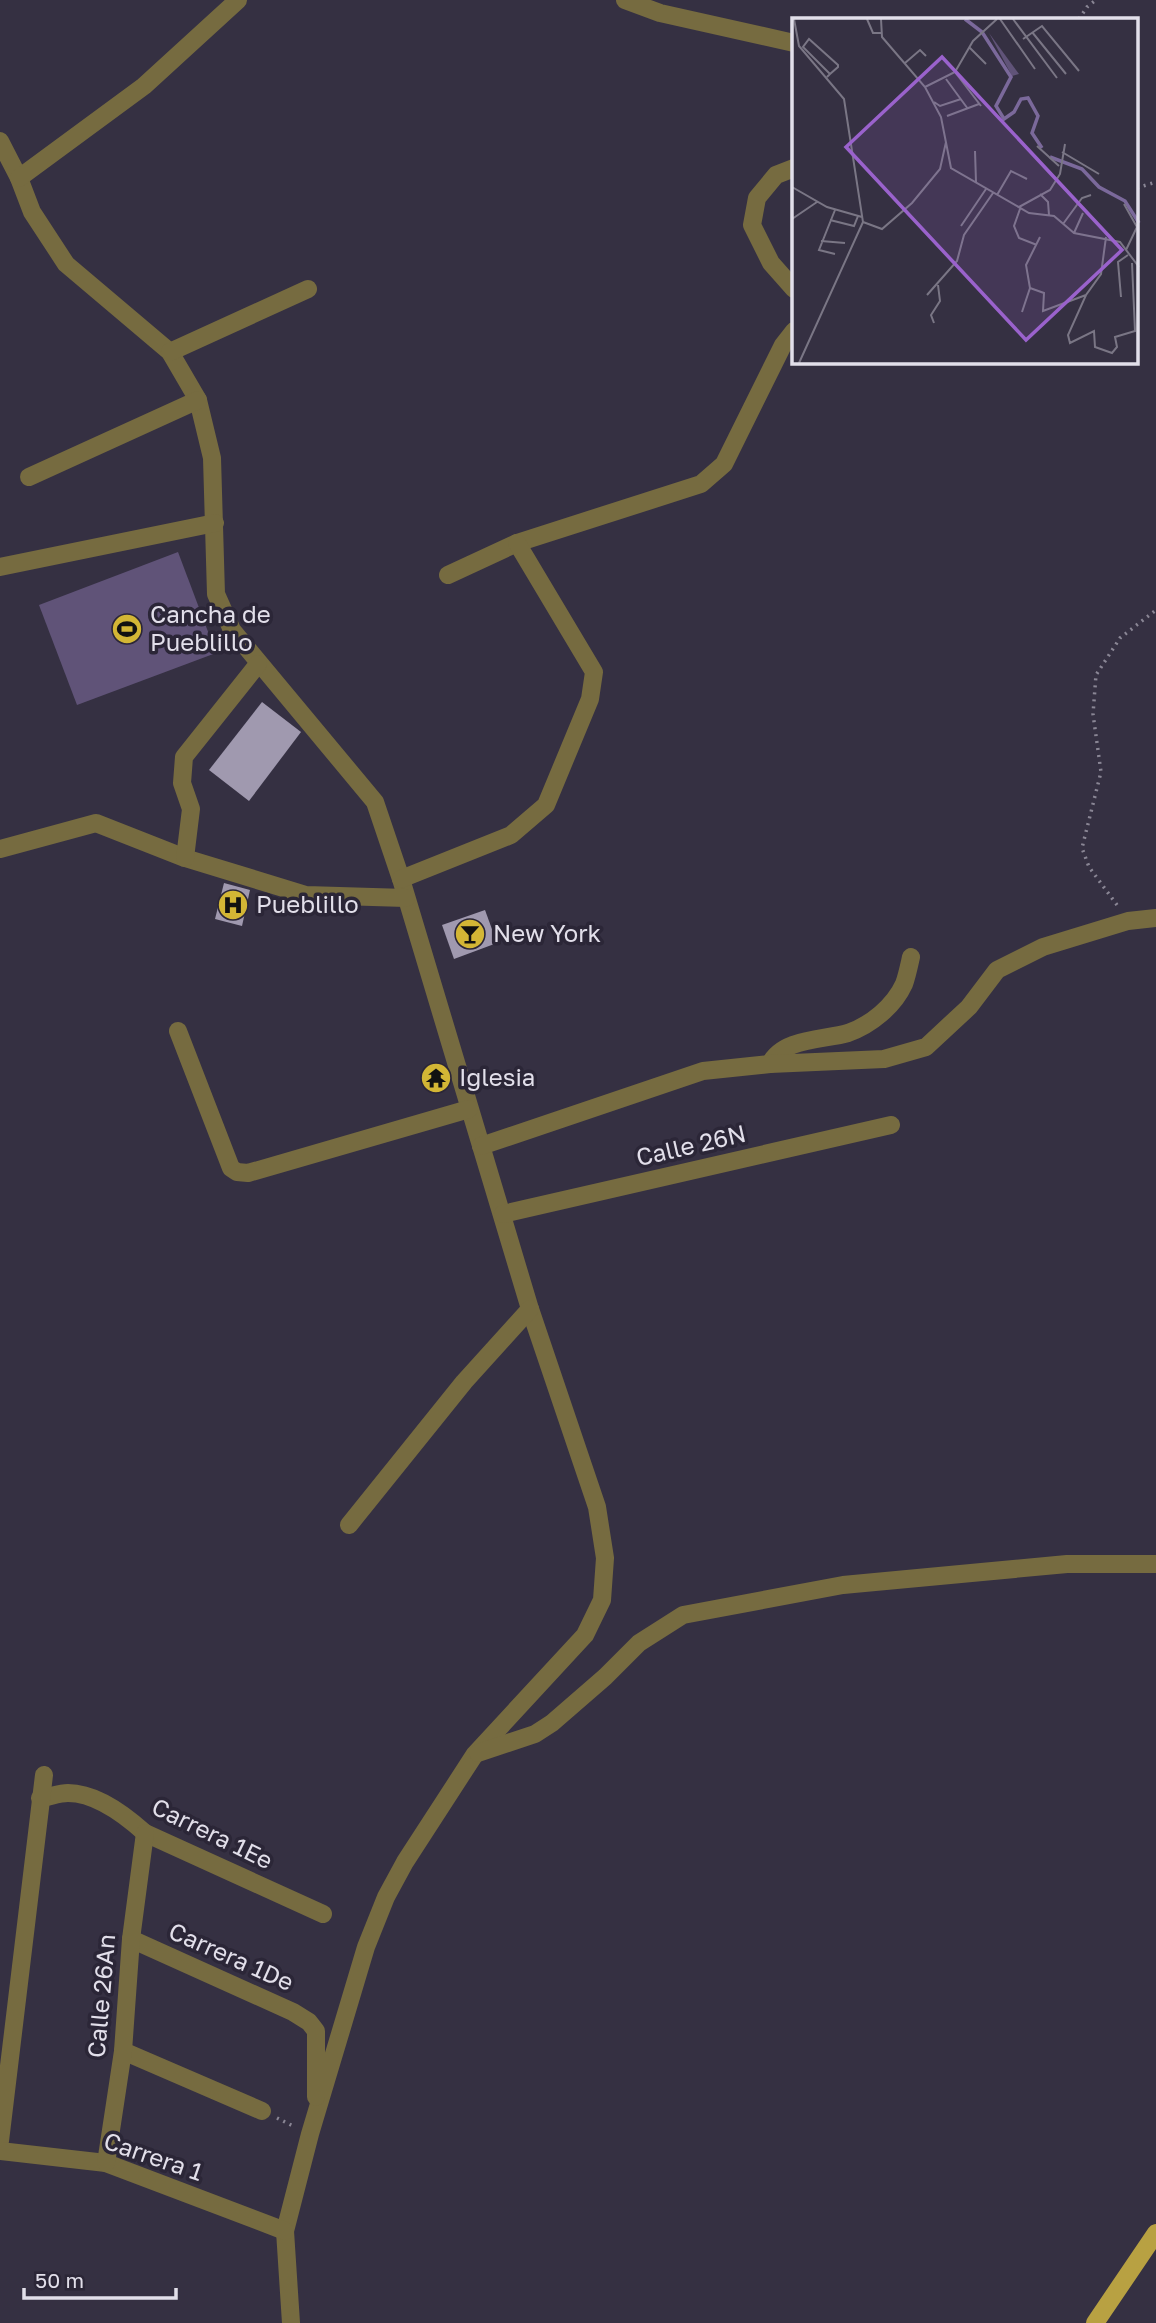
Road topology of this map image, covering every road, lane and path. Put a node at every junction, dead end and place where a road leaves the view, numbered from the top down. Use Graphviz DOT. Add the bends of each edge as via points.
graph roads {
  1 [pos="238,0"];
  2 [pos="625,0"];
  3 [pos="1096,0"];
  4 [pos="1080,18"];
  5 [pos="792,43"];
  6 [pos="0,141"];
  7 [pos="792,169"];
  8 [pos="19,178"];
  9 [pos="1156,182"];
  10 [pos="1138,188"];
  11 [pos="792,287"];
  12 [pos="308,289"];
  13 [pos="792,334"];
  14 [pos="170,352"];
  15 [pos="198,400"];
  16 [pos="29,477"];
  17 [pos="215,523"];
  18 [pos="517,543"];
  19 [pos="0,567"];
  20 [pos="448,575"];
  21 [pos="1156,610"];
  22 [pos="258,664"];
  23 [pos="0,849"];
  24 [pos="186,858"];
  25 [pos="401,879"];
  26 [pos="406,898"];
  27 [pos="1156,918"];
  28 [pos="1128,921"];
  29 [pos="911,957"];
  30 [pos="178,1031"];
  31 [pos="770,1064"];
  32 [pos="469,1109"];
  33 [pos="891,1125"];
  34 [pos="481,1146"];
  35 [pos="503,1214"];
  36 [pos="530,1308"];
  37 [pos="349,1525"];
  38 [pos="1156,1564"];
  39 [pos="475,1754"];
  40 [pos="44,1775"];
  41 [pos="40,1798"];
  42 [pos="145,1833"];
  43 [pos="323,1914"];
  44 [pos="131,1939"];
  45 [pos="122,2051"];
  46 [pos="262,2111"];
  47 [pos="313,2126"];
  48 [pos="0,2141"];
  49 [pos="0,2151"];
  50 [pos="106,2163"];
  51 [pos="285,2231"];
  52 [pos="1156,2234"];
  53 [pos="290,2323"];
  54 [pos="1095,2323"];
  1 -- 8 [label="street" via="144,86"];
  2 -- 5 [label="street" via="660,13"];
  3 -- 4 [label="path"];
  6 -- 8 [label="street"];
  7 -- 11 [label="street" via="776,175 757,198 752,225 771,263"];
  8 -- 14 [label="street" via="32,212 66,264"];
  9 -- 10 [label="path"];
  12 -- 14 [label="street"];
  13 -- 18 [label="street" via="724,464 701,484"];
  14 -- 15 [label="street"];
  15 -- 16 [label="street"];
  15 -- 17 [label="street" via="212,458"];
  17 -- 19 [label="street"];
  17 -- 22 [label="street" via="216,594 232,629"];
  18 -- 20 [label="street"];
  18 -- 25 [label="street" via="594,672 590,699 546,805 511,835"];
  21 -- 28 [label="path" via="1120,638 1096,675 1093,714 1101,772 1082,848 1089,867"];
  22 -- 24 [label="street" via="184,757 182,783 191,809"];
  22 -- 25 [label="street" via="375,802"];
  23 -- 24 [label="street" via="96,823"];
  24 -- 26 [label="street" via="306,895"];
  25 -- 26 [label="street"];
  26 -- 32 [label="street"];
  27 -- 28 [label="street"];
  28 -- 31 [label="street" via="1043,947 997,970 969,1007 926,1047 884,1059"];
  29 -- 31 [label="street" via="904,984 890,1006 866,1025 784,1048"];
  30 -- 32 [label="street" via="231,1168 237,1172 248,1173"];
  31 -- 34 [label="street" via="703,1072"];
  32 -- 34 [label="street"];
  33 -- 35 [label="street, Calle 26N"];
  34 -- 35 [label="street"];
  35 -- 36 [label="street"];
  36 -- 37 [label="street"];
  36 -- 39 [label="street" via="597,1507 605,1558 602,1600 585,1635"];
  38 -- 39 [label="street" via="1067,1564 843,1585 682,1615 639,1643 552,1723 535,1734"];
  39 -- 47 [label="street" via="386,1898 366,1947"];
  40 -- 41 [label="street"];
  41 -- 42 [label="street, Carrera 1Ee" via="68,1793 103,1802"];
  41 -- 48 [label="street"];
  42 -- 43 [label="street, Carrera 1Ee"];
  42 -- 44 [label="street, Calle 26An"];
  44 -- 45 [label="street, Calle 26An"];
  44 -- 47 [label="street, Carrera 1De" via="309,2022 316,2031"];
  45 -- 46 [label="street"];
  45 -- 50 [label="street, Calle 26An"];
  46 -- 47 [label="path"];
  47 -- 51 [label="street"];
  49 -- 50 [label="street, Carrera 1"];
  50 -- 51 [label="street, Carrera 1"];
  51 -- 53 [label="street"];
  52 -- 54 [label="main road"];
}
